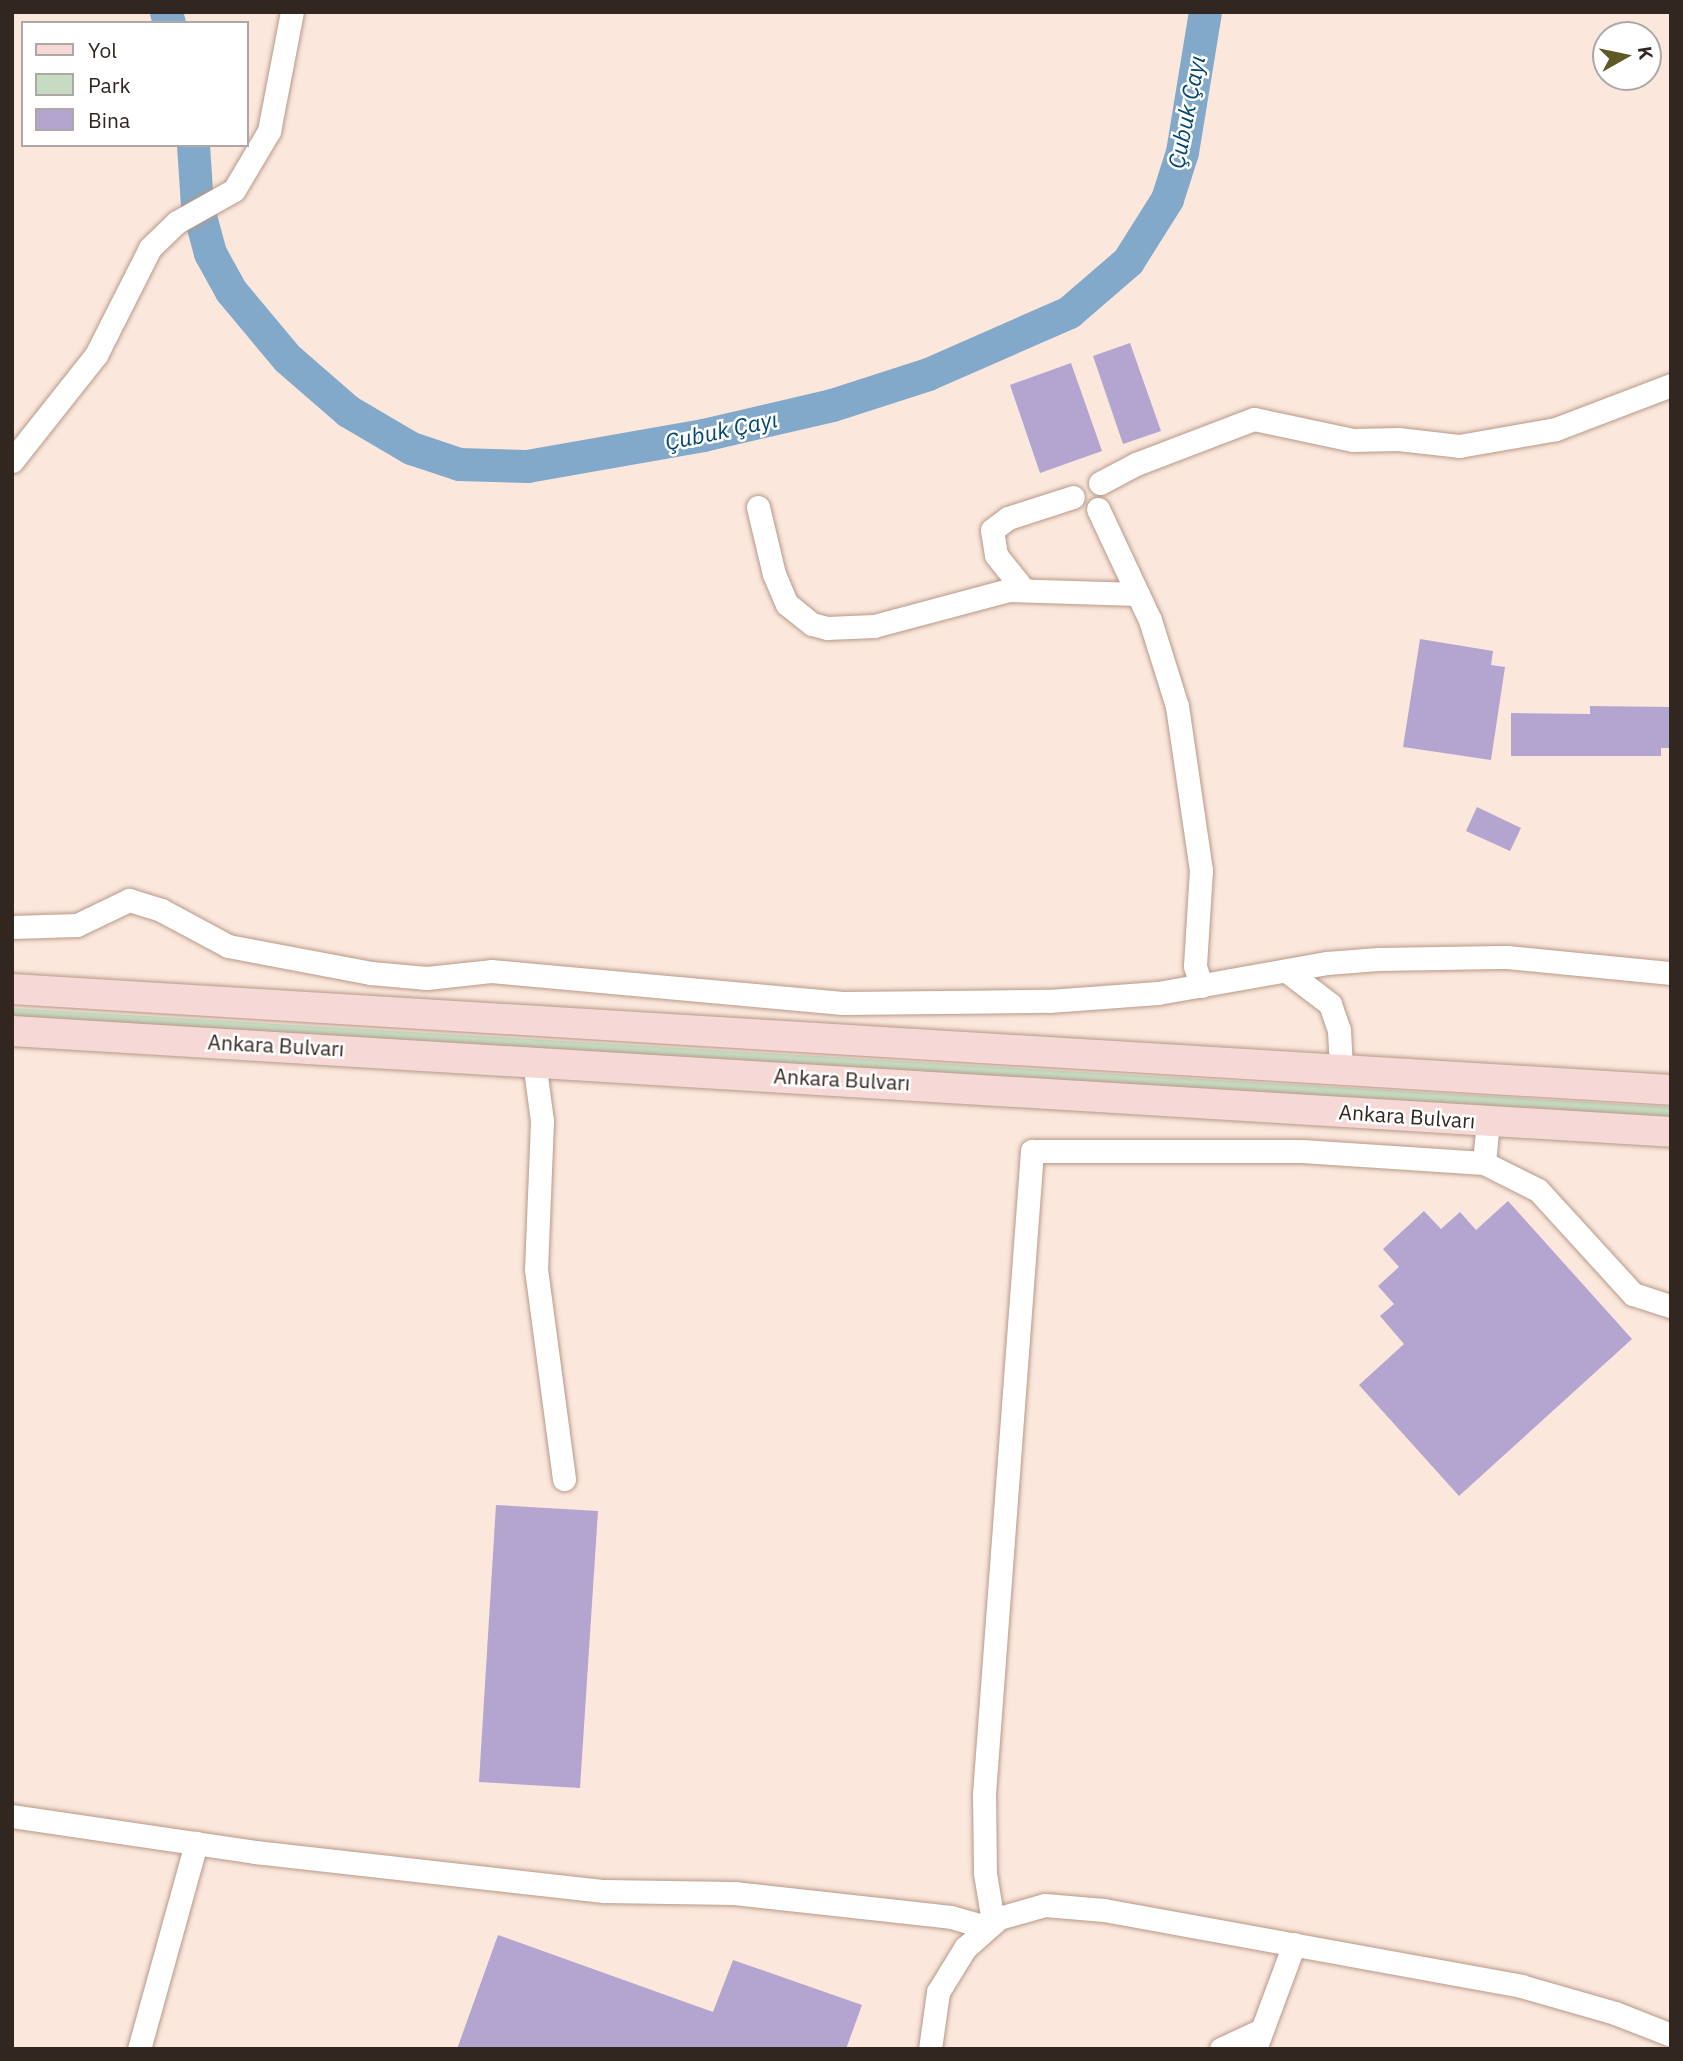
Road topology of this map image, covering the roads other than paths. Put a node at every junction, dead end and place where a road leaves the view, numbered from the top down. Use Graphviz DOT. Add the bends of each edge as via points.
graph roads {
  1 [pos="292,12"];
  2 [pos="1671,385"];
  3 [pos="12,461"];
  4 [pos="1100,483"];
  5 [pos="1073,497"];
  6 [pos="758,507"];
  7 [pos="1098,509"];
  8 [pos="1023,589"];
  9 [pos="1138,594"];
  10 [pos="12,927"];
  11 [pos="1289,972"];
  12 [pos="1671,973"];
  13 [pos="1201,986"];
  14 [pos="12,989"];
  15 [pos="12,1031"];
  16 [pos="534,1060"];
  17 [pos="1340,1069"];
  18 [pos="1671,1090"];
  19 [pos="1488,1121"];
  20 [pos="1671,1132"];
  21 [pos="1484,1163"];
  22 [pos="1671,1306"];
  23 [pos="564,1479"];
  24 [pos="12,1816"];
  25 [pos="196,1843"];
  26 [pos="989,1925"];
  27 [pos="1294,1944"];
  28 [pos="1671,2035"];
  29 [pos="1259,2039"];
  30 [pos="139,2049"];
  31 [pos="930,2049"];
  32 [pos="1221,2049"];
  1 -- 3 [label="street" via="270,131 234,191 177,222 150,248 81,377"];
  2 -- 4 [label="street" via="1556,429 1459,446 1353,440 1254,419 1136,464"];
  4 -- 5 [label="street" via="1080,481"];
  4 -- 7 [label="street" via="1105,496"];
  5 -- 7 [label="street" via="1083,510"];
  5 -- 8 [label="street" via="1008,518 992,530 996,555"];
  6 -- 8 [label="street" via="779,590 796,614 812,624 840,630 874,626"];
  7 -- 9 [label="street"];
  8 -- 9 [label="street"];
  9 -- 13 [label="street" via="1165,659 1189,768 1201,870 1195,966"];
  10 -- 13 [label="street" via="77,925 129,900 161,910 228,946 371,973 427,978 491,971 791,1001 1049,1001"];
  11 -- 12 [label="street" via="1327,963 1473,957 1600,963"];
  11 -- 13 [label="street"];
  11 -- 17 [label="street" via="1330,1004 1339,1030"];
  14 -- 17 [label="main road, Ankara Bulvarı"];
  15 -- 16 [label="main road, Ankara Bulvarı"];
  16 -- 19 [label="main road, Ankara Bulvarı"];
  16 -- 23 [label="street" via="542,1121 536,1269"];
  17 -- 18 [label="main road, Ankara Bulvarı"];
  19 -- 20 [label="main road, Ankara Bulvarı"];
  19 -- 21 [label="street"];
  21 -- 22 [label="street" via="1538,1190 1633,1294"];
  21 -- 26 [label="street" via="1302,1151 1065,1148 1032,1152 984,1794"];
  24 -- 25 [label="street"];
  25 -- 26 [label="street" via="604,1891 734,1893"];
  25 -- 30 [label="street"];
  26 -- 27 [label="street" via="1023,1909 1074,1906"];
  26 -- 31 [label="street" via="965,1948 938,1992"];
  27 -- 28 [label="street" via="1521,1986 1615,2013"];
  27 -- 29 [label="street"];
  29 -- 32 [label="street"];
}
